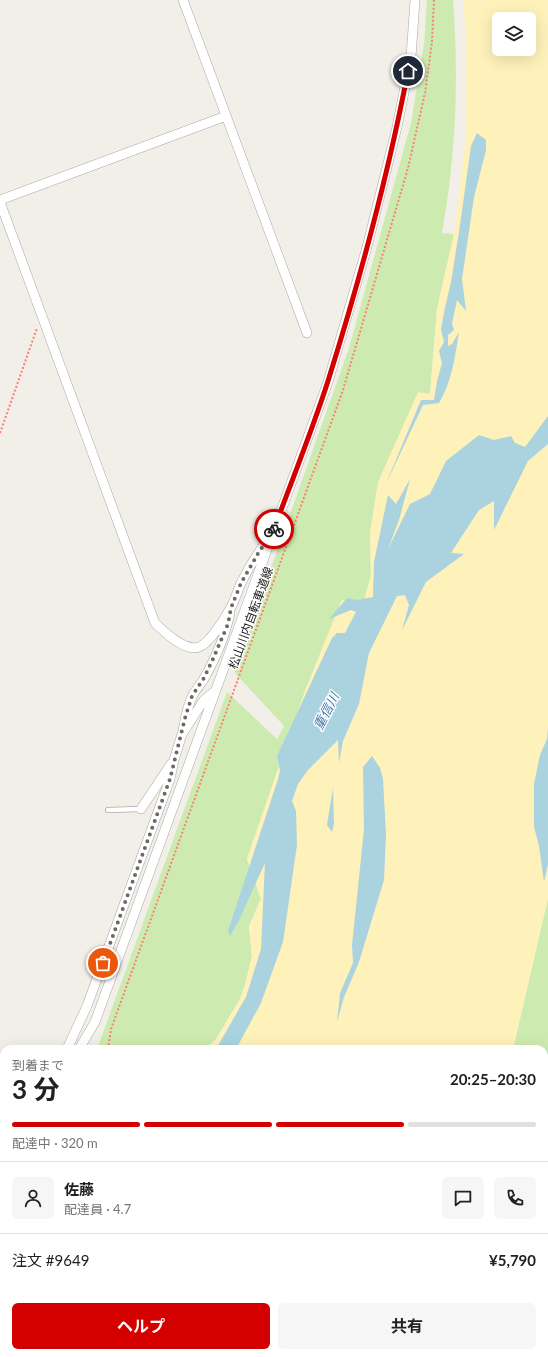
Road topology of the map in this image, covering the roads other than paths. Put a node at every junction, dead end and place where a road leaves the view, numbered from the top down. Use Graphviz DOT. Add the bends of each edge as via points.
graph roads {
  1 [pos="183,0"];
  2 [pos="414,0"];
  3 [pos="226,116"];
  4 [pos="0,201"];
  5 [pos="307,333"];
  6 [pos="272,536"];
  7 [pos="231,608"];
  8 [pos="215,691"];
  9 [pos="182,734"];
  10 [pos="174,760"];
  11 [pos="142,809"];
  12 [pos="108,810"];
  13 [pos="95,1022"];
  14 [pos="69,1045"];
  15 [pos="81,1045"];
  16 [pos="86,1045"];
  1 -- 3 [label="street"];
  2 -- 6 [label="street" via="409,65 397,127 367,247 328,382"];
  3 -- 4 [label="street"];
  3 -- 5 [label="street"];
  4 -- 7 [label="street" via="155,623 162,631 186,647 199,647 210,638"];
  6 -- 7 [label="street" via="260,550 241,583"];
  6 -- 8 [label="street"];
  7 -- 9 [label="street" via="228,624 213,659 192,696"];
  8 -- 9 [label="street" via="204,700"];
  8 -- 13 [label="street"];
  9 -- 10 [label="street"];
  10 -- 11 [label="street"];
  10 -- 14 [label="street" via="170,779 88,1006"];
  11 -- 12 [label="lane"];
  13 -- 15 [label="street"];
  13 -- 16 [label="street"];
}
